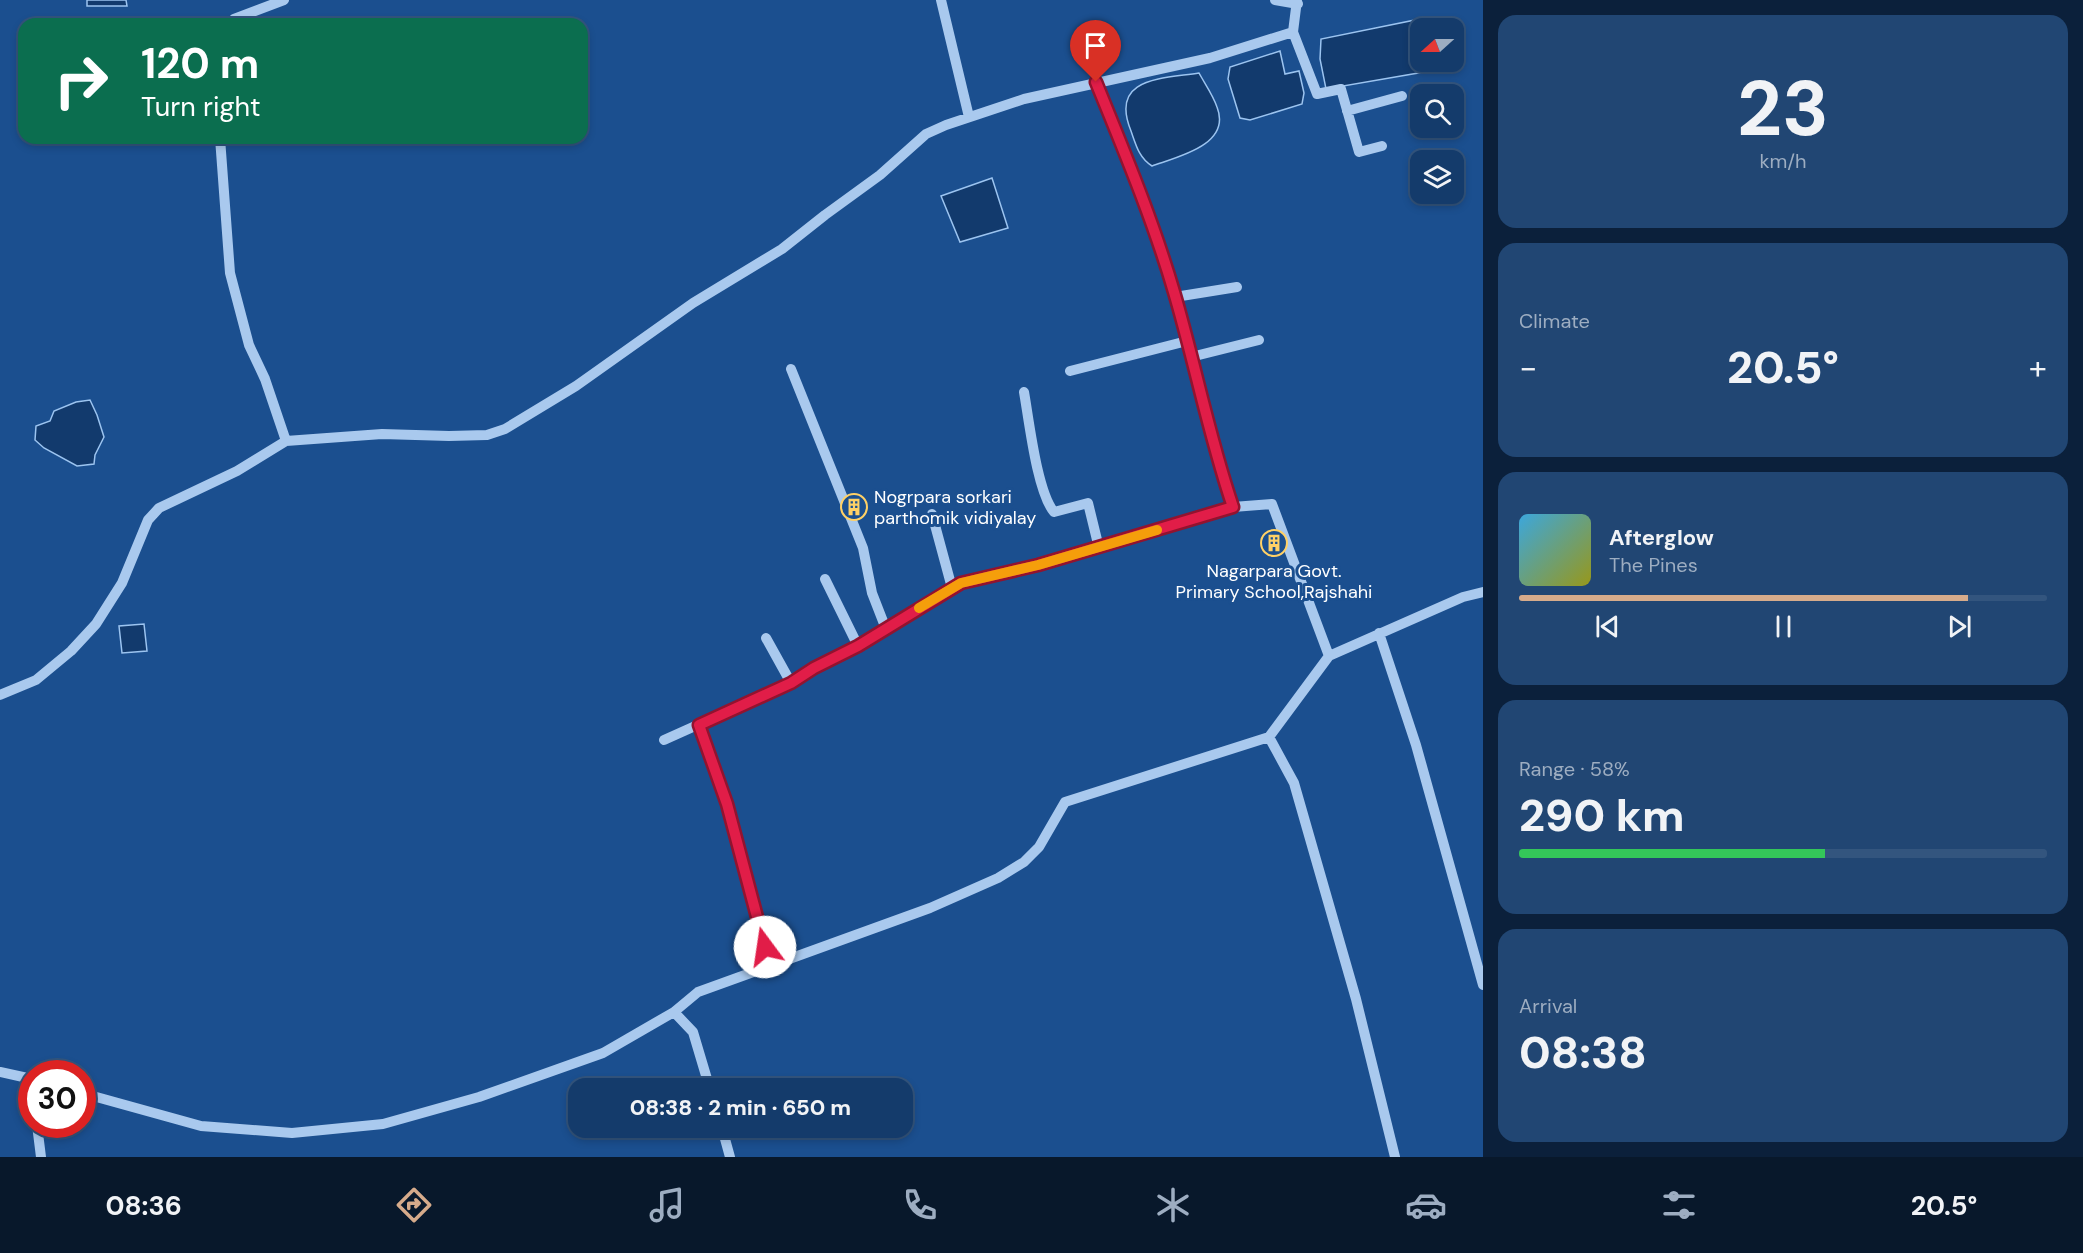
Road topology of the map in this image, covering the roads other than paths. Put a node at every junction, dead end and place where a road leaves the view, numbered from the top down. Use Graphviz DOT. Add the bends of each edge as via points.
graph roads {
  1 [pos="284,0"];
  2 [pos="941,0"];
  3 [pos="1275,0"];
  4 [pos="1297,3"];
  5 [pos="237,18"];
  6 [pos="1293,32"];
  7 [pos="1096,82"];
  8 [pos="1402,96"];
  9 [pos="1347,111"];
  10 [pos="969,117"];
  11 [pos="220,144"];
  12 [pos="1382,146"];
  13 [pos="1237,287"];
  14 [pos="1175,297"];
  15 [pos="1259,340"];
  16 [pos="1187,341"];
  17 [pos="1191,357"];
  18 [pos="791,369"];
  19 [pos="1070,371"];
  20 [pos="1024,392"];
  21 [pos="286,441"];
  22 [pos="1233,507"];
  23 [pos="932,514"];
  24 [pos="1099,548"];
  25 [pos="825,579"];
  26 [pos="952,588"];
  27 [pos="1483,592"];
  28 [pos="886,628"];
  29 [pos="1379,633"];
  30 [pos="766,638"];
  31 [pos="858,646"];
  32 [pos="1329,656"];
  33 [pos="791,683"];
  34 [pos="0,695"];
  35 [pos="699,725"];
  36 [pos="1269,737"];
  37 [pos="663,740"];
  38 [pos="770,966"];
  39 [pos="1483,985"];
  40 [pos="674,1012"];
  41 [pos="0,1072"];
  42 [pos="18,1076"];
  43 [pos="707,1078"];
  44 [pos="96,1097"];
  45 [pos="39,1138"];
  46 [pos="725,1138"];
  47 [pos="41,1157"];
  48 [pos="730,1157"];
  49 [pos="1395,1157"];
  1 -- 5 [label="street"];
  2 -- 10 [label="street"];
  3 -- 4 [label="street"];
  4 -- 6 [label="street"];
  6 -- 7 [label="street" via="1210,58"];
  6 -- 9 [label="street" via="1317,94 1341,88"];
  7 -- 10 [label="street"];
  7 -- 14 [label="street" via="1137,182"];
  8 -- 9 [label="street"];
  9 -- 12 [label="street" via="1359,152"];
  10 -- 21 [label="street" via="918,140 880,175 782,249 693,303 576,386 506,429 487,435 382,434"];
  11 -- 21 [label="street" via="230,273 249,345"];
  13 -- 14 [label="street"];
  14 -- 16 [label="street"];
  15 -- 17 [label="street"];
  16 -- 17 [label="street"];
  16 -- 19 [label="street"];
  17 -- 22 [label="street"];
  18 -- 28 [label="street" via="862,548 872,593"];
  20 -- 24 [label="street" via="1048,505 1054,512 1088,503"];
  21 -- 34 [label="street" via="237,471 159,508 147,520 122,583 96,624 36,680"];
  22 -- 24 [label="street"];
  22 -- 32 [label="street" via="1272,504"];
  23 -- 26 [label="street"];
  24 -- 26 [label="street"];
  25 -- 31 [label="street"];
  26 -- 28 [label="street"];
  27 -- 29 [label="street"];
  28 -- 31 [label="street"];
  29 -- 32 [label="street"];
  29 -- 39 [label="street" via="1423,768"];
  30 -- 33 [label="street"];
  31 -- 33 [label="street"];
  32 -- 36 [label="street"];
  33 -- 35 [label="street"];
  35 -- 37 [label="street"];
  35 -- 38 [label="street" via="727,804"];
  36 -- 38 [label="street" via="1065,802 1039,847 998,878 930,908"];
  36 -- 49 [label="street" via="1294,783 1356,999"];
  38 -- 40 [label="street" via="698,992"];
  40 -- 43 [label="street" via="693,1032"];
  40 -- 44 [label="street" via="603,1053 479,1097 383,1124 292,1133 201,1126"];
  41 -- 42 [label="street"];
  45 -- 47 [label="street"];
  46 -- 48 [label="street"];
}
